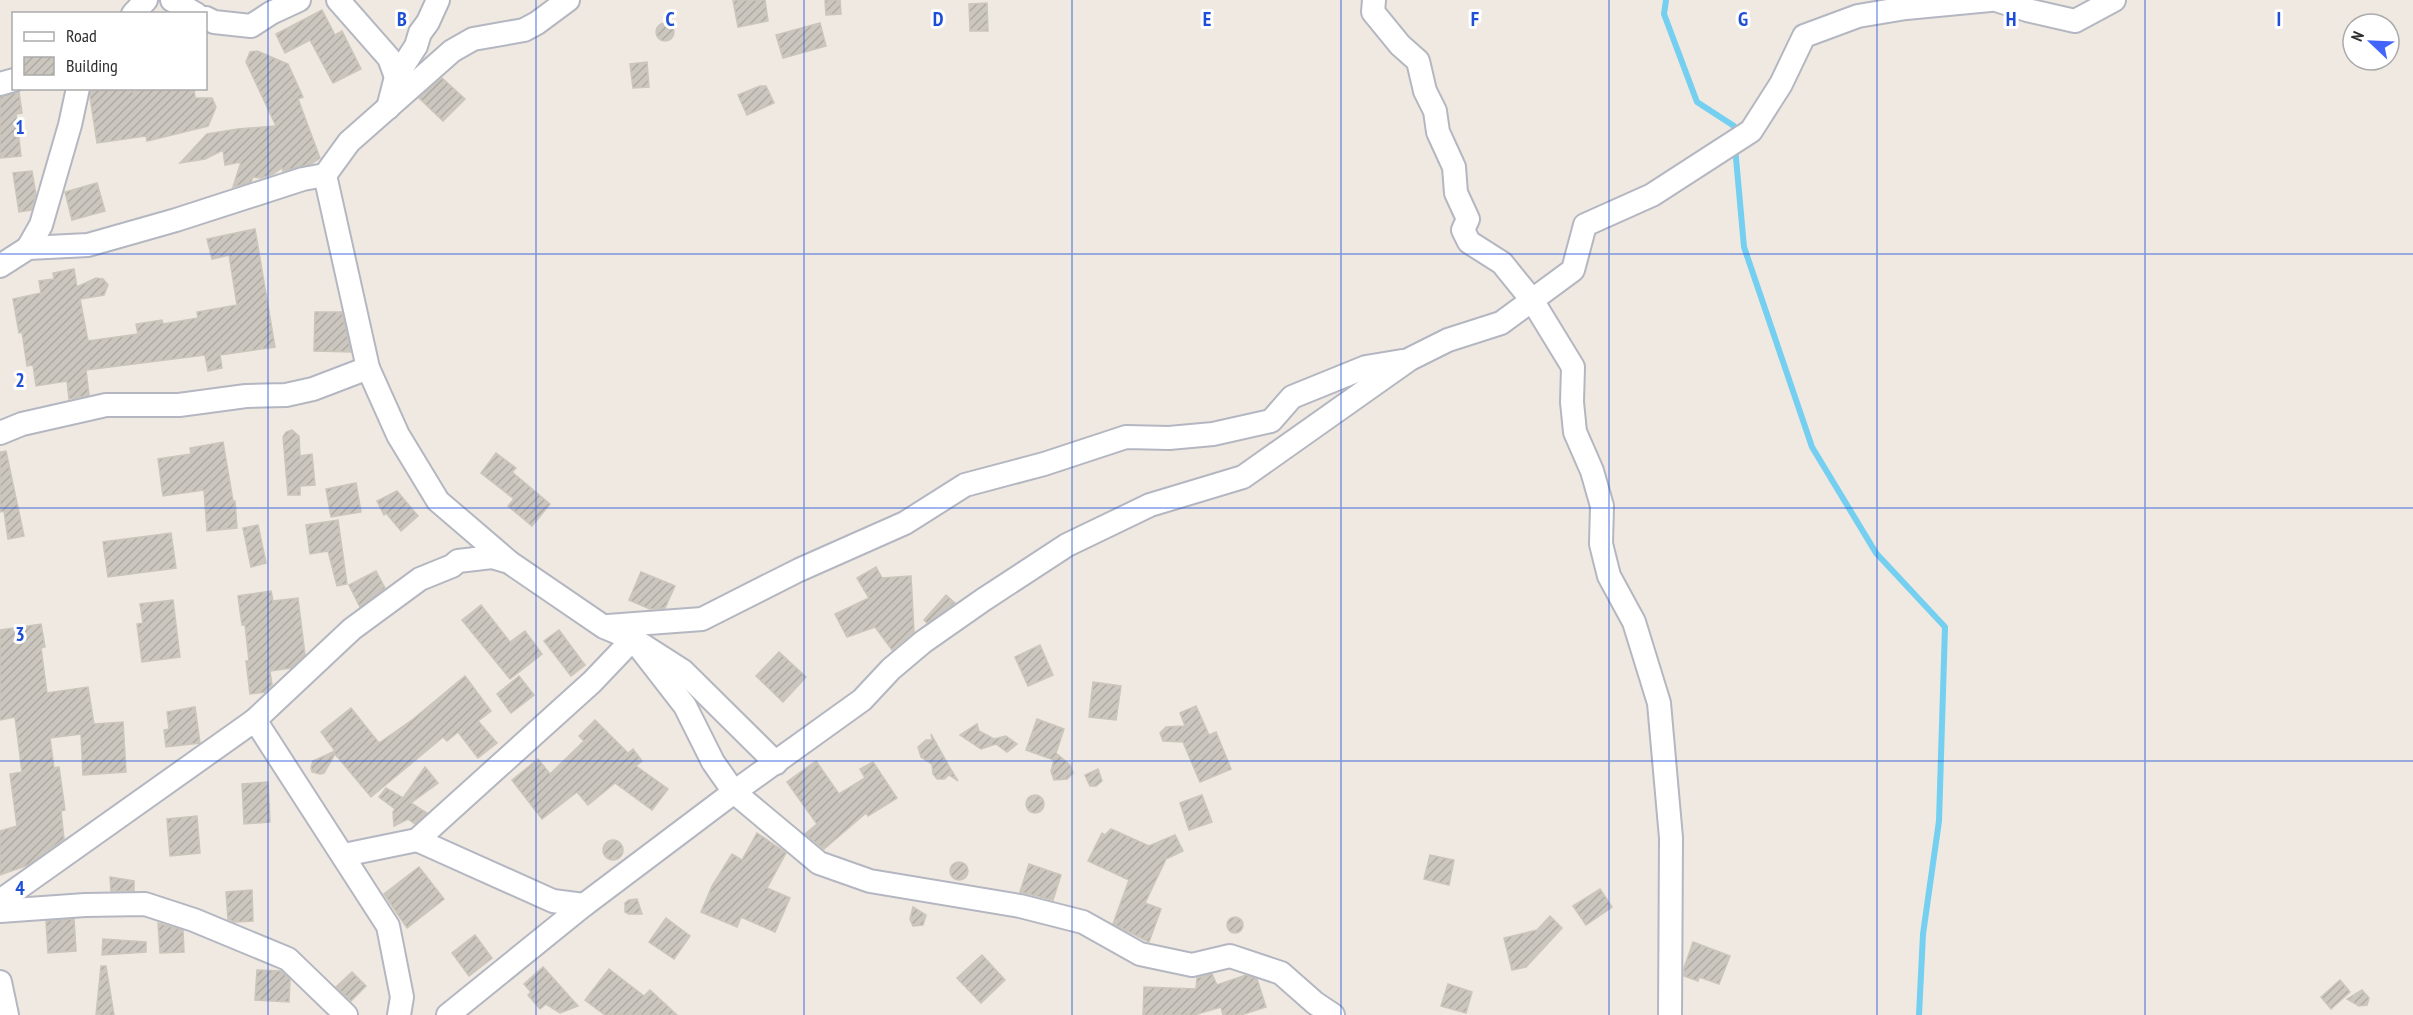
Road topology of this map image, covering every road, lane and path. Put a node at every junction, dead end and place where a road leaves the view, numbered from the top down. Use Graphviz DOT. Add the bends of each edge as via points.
graph roads {
  1 [pos="146,0"];
  2 [pos="172,0"];
  3 [pos="299,0"];
  4 [pos="338,0"];
  5 [pos="438,0"];
  6 [pos="568,0"];
  7 [pos="1374,0"];
  8 [pos="1990,0"];
  9 [pos="1996,0"];
  10 [pos="2114,0"];
  11 [pos="135,12"];
  12 [pos="193,12"];
  13 [pos="207,18"];
  14 [pos="396,77"];
  15 [pos="78,90"];
  16 [pos="388,108"];
  17 [pos="325,175"];
  18 [pos="28,249"];
  19 [pos="0,266"];
  20 [pos="1532,300"];
  21 [pos="1410,359"];
  22 [pos="368,368"];
  23 [pos="0,433"];
  24 [pos="509,562"];
  25 [pos="603,627"];
  26 [pos="633,639"];
  27 [pos="255,720"];
  28 [pos="776,762"];
  29 [pos="734,792"];
  30 [pos="417,840"];
  31 [pos="344,855"];
  32 [pos="0,901"];
  33 [pos="584,905"];
  34 [pos="0,910"];
  35 [pos="0,982"];
  36 [pos="7,1015"];
  37 [pos="346,1015"];
  38 [pos="399,1015"];
  39 [pos="448,1015"];
  40 [pos="1333,1015"];
  41 [pos="1670,1015"];
  1 -- 11 [label="street"];
  2 -- 12 [label="street"];
  3 -- 13 [label="street" via="251,26"];
  4 -- 14 [label="street" via="389,58"];
  5 -- 14 [label="street"];
  6 -- 16 [label="street" via="524,30 473,39 452,51"];
  7 -- 20 [label="street" via="1373,12 1418,61 1438,132 1454,167 1456,193 1468,219 1463,230 1469,242 1502,263"];
  8 -- 20 [label="street" via="1858,16 1804,36 1781,84 1751,131 1652,195 1585,225 1573,270"];
  9 -- 10 [label="street" via="2075,21"];
  14 -- 16 [label="street"];
  15 -- 18 [label="street" via="41,225"];
  16 -- 17 [label="street" via="349,142"];
  17 -- 18 [label="street" via="88,245"];
  17 -- 22 [label="street"];
  18 -- 19 [label="street"];
  20 -- 21 [label="street" via="1501,323 1448,340"];
  20 -- 41 [label="street" via="1573,367 1575,432 1602,506 1601,544 1609,576 1634,622 1659,703 1671,838"];
  21 -- 25 [label="street" via="1366,367 1292,398 1270,420 1213,434 1126,437 965,485 905,523 702,619"];
  21 -- 28 [label="street" via="1243,477 1150,505 1067,545 923,642 862,700"];
  22 -- 23 [label="street" via="286,395 179,405 106,405 22,424"];
  22 -- 24 [label="street" via="398,435 438,501"];
  24 -- 25 [label="street"];
  24 -- 27 [label="street" via="492,557 458,561 420,579 351,629"];
  25 -- 26 [label="street"];
  26 -- 28 [label="street" via="683,671"];
  26 -- 29 [label="street" via="685,706 713,762"];
  26 -- 30 [label="street" via="592,682"];
  27 -- 31 [label="street"];
  27 -- 32 [label="street"];
  28 -- 29 [label="street"];
  29 -- 33 [label="street"];
  29 -- 40 [label="street" via="819,863 870,881 1020,906 1083,922 1140,954 1192,965 1230,957 1281,973"];
  30 -- 31 [label="street"];
  30 -- 33 [label="street" via="554,901"];
  31 -- 38 [label="street" via="388,926 402,997"];
  33 -- 39 [label="street"];
  34 -- 37 [label="street" via="145,904 288,959"];
  35 -- 36 [label="street"];
}
